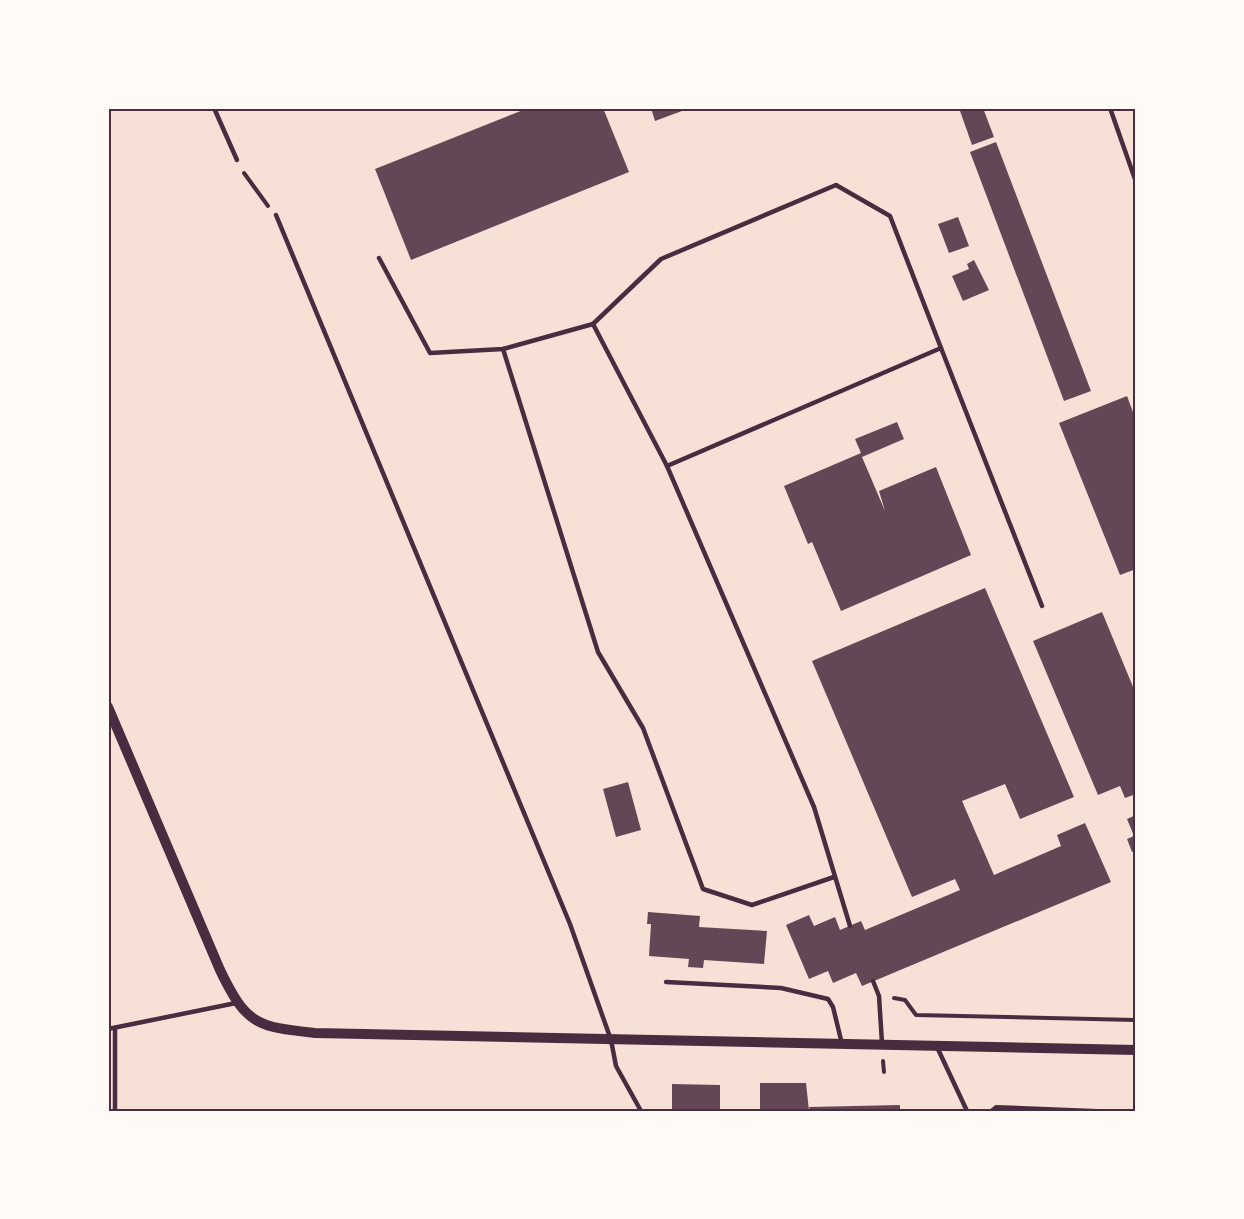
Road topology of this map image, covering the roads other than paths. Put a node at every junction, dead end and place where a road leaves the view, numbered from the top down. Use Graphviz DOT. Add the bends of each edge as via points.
graph roads {
  1 [pos="214,108"];
  2 [pos="1110,108"];
  3 [pos="237,160"];
  4 [pos="1136,182"];
  5 [pos="276,216"];
  6 [pos="380,258"];
  7 [pos="593,324"];
  8 [pos="941,348"];
  9 [pos="503,349"];
  10 [pos="668,466"];
  11 [pos="1042,606"];
  12 [pos="108,706"];
  13 [pos="834,877"];
  14 [pos="850,926"];
  15 [pos="873,981"];
  16 [pos="666,982"];
  17 [pos="236,1003"];
  18 [pos="115,1028"];
  19 [pos="108,1029"];
  20 [pos="611,1040"];
  21 [pos="843,1045"];
  22 [pos="882,1046"];
  23 [pos="937,1047"];
  24 [pos="1136,1050"];
  25 [pos="115,1111"];
  26 [pos="641,1111"];
  27 [pos="967,1111"];
  1 -- 3 [label="lane"];
  2 -- 4 [label="lane"];
  5 -- 20 [label="lane" via="570,924"];
  6 -- 9 [label="lane" via="430,353"];
  7 -- 8 [label="lane" via="661,259 836,185 890,216"];
  7 -- 9 [label="lane"];
  7 -- 10 [label="lane"];
  8 -- 10 [label="lane"];
  8 -- 11 [label="lane"];
  9 -- 13 [label="lane" via="598,652 643,728 703,889 752,905"];
  10 -- 13 [label="lane" via="814,807"];
  12 -- 17 [label="street"];
  13 -- 14 [label="lane"];
  15 -- 22 [label="lane" via="879,996"];
  16 -- 21 [label="lane" via="781,988 828,999 834,1007"];
  17 -- 18 [label="lane"];
  17 -- 20 [label="street" via="260,1024 315,1033"];
  18 -- 19 [label="lane"];
  18 -- 25 [label="lane"];
  20 -- 21 [label="street"];
  20 -- 26 [label="lane" via="616,1066"];
  21 -- 22 [label="street"];
  22 -- 23 [label="street"];
  23 -- 24 [label="street"];
  23 -- 27 [label="lane"];
}
